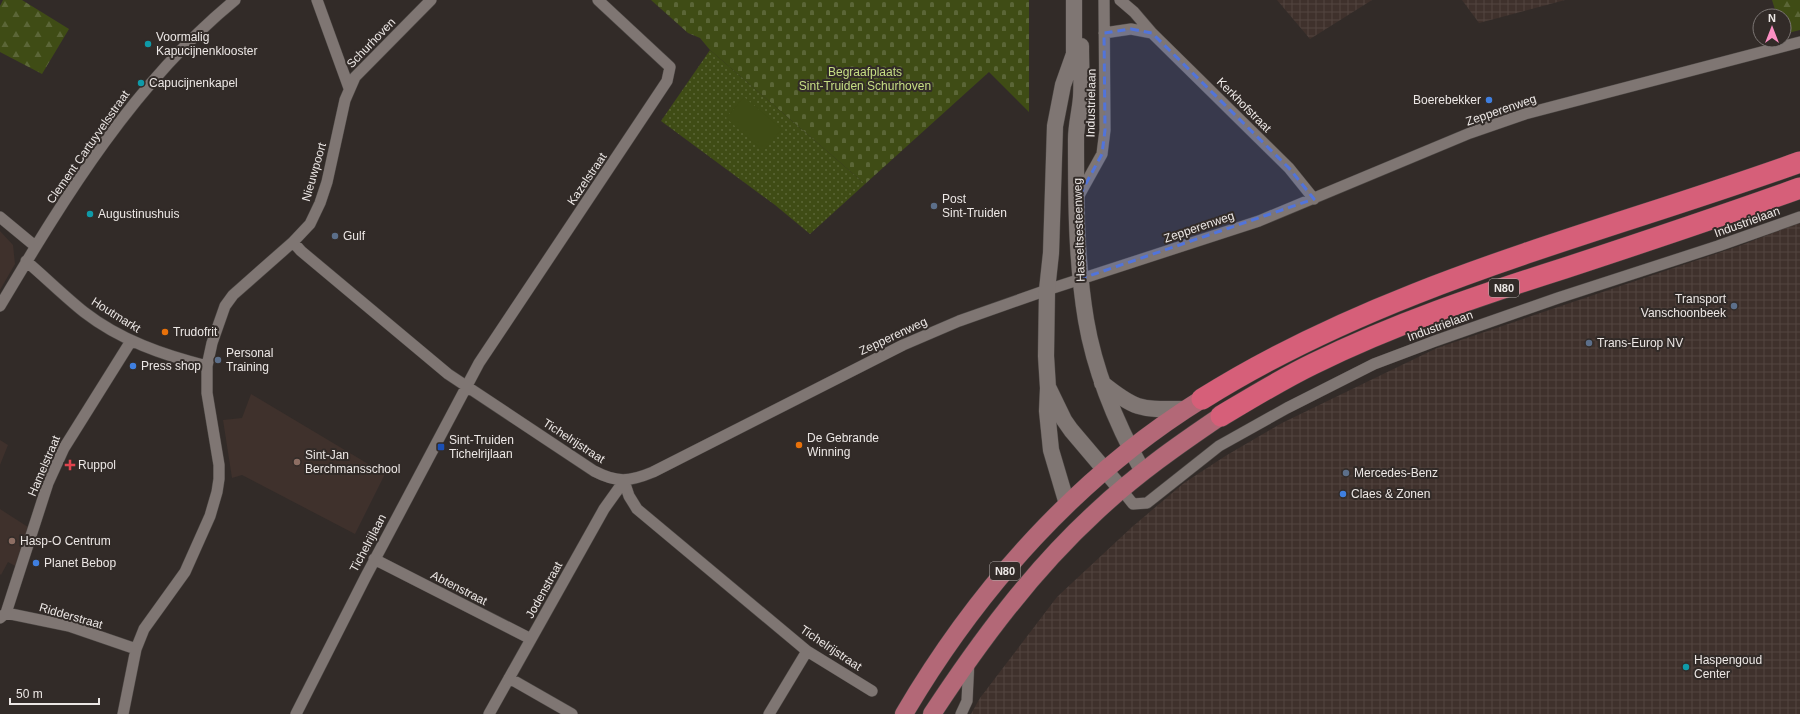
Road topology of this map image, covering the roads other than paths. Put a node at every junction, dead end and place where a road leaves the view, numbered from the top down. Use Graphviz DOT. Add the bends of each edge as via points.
graph roads {
  1 [pos="235,0"];
  2 [pos="317,0"];
  3 [pos="431,0"];
  4 [pos="598,0"];
  5 [pos="1074,0"];
  6 [pos="1081,0"];
  7 [pos="1104,0"];
  8 [pos="1120,0"];
  9 [pos="1152,32"];
  10 [pos="1104,33"];
  11 [pos="1800,42"];
  12 [pos="350,88"];
  13 [pos="1800,162"];
  14 [pos="1800,188"];
  15 [pos="1314,199"];
  16 [pos="1077,200"];
  17 [pos="0,217"];
  18 [pos="1800,217"];
  19 [pos="293,242"];
  20 [pos="35,246"];
  21 [pos="26,261"];
  22 [pos="1080,280"];
  23 [pos="1047,290"];
  24 [pos="0,306"];
  25 [pos="131,341"];
  26 [pos="207,366"];
  27 [pos="1102,383"];
  28 [pos="466,386"];
  29 [pos="1048,388"];
  30 [pos="1195,404"];
  31 [pos="1220,416"];
  32 [pos="1130,449"];
  33 [pos="1104,471"];
  34 [pos="1143,472"];
  35 [pos="624,481"];
  36 [pos="1121,489"];
  37 [pos="1067,504"];
  38 [pos="374,559"];
  39 [pos="3,615"];
  40 [pos="531,639"];
  41 [pos="136,650"];
  42 [pos="807,651"];
  43 [pos="969,658"];
  44 [pos="509,678"];
  45 [pos="872,691"];
  46 [pos="123,714"];
  47 [pos="296,714"];
  48 [pos="489,714"];
  49 [pos="572,714"];
  50 [pos="769,714"];
  51 [pos="904,714"];
  52 [pos="932,714"];
  53 [pos="961,714"];
  1 -- 20 [label="street, Clement Cartuyvelsstraat" via="179,52 141,94 110,134"];
  2 -- 12 [label="street"];
  3 -- 12 [label="street, Schurhoven" via="355,77"];
  4 -- 28 [label="street, Kazelstraat" via="670,67 667,81 478,363"];
  5 -- 23 [label="main road, Hasseltsesteenweg" via="1074,54 1063,85 1055,126 1051,253"];
  6 -- 16 [label="main road, Hasseltsesteenweg" via="1081,98 1076,138"];
  7 -- 10 [label="street, Industrielaan"];
  8 -- 9 [label="street, Kerkhofstraat"];
  9 -- 10 [label="street" via="1131,29"];
  9 -- 15 [label="street, Kerkhofstraat" via="1290,168"];
  10 -- 16 [label="street, Industrielaan" via="1105,130 1102,154"];
  11 -- 15 [label="street, Zepperenweg" via="1525,114 1470,134"];
  12 -- 19 [label="street, Nieuwpoort" via="320,203 310,224"];
  13 -- 30 [label="highway, N80" via="1408,296 1321,333 1241,375"];
  14 -- 31 [label="highway, N80" via="1498,290 1360,342 1275,383"];
  15 -- 22 [label="street, Zepperenweg" via="1259,221"];
  16 -- 22 [label="main road, Hasseltsesteenweg"];
  17 -- 20 [label="street"];
  18 -- 36 [label="street, Industrielaan" via="1536,305 1374,364 1219,446 1147,502 1133,504"];
  19 -- 26 [label="street, Nieuwpoort" via="237,292 226,306 212,343"];
  19 -- 28 [label="street, Tichelrijstraat" via="448,374"];
  20 -- 21 [label="street, Clement Cartuyvelsstraat"];
  21 -- 24 [label="street, Clement Cartuyvelsstraat"];
  21 -- 25 [label="street, Houtmarkt" via="85,312"];
  22 -- 23 [label="street, Zepperenweg"];
  22 -- 27 [label="main road, Hasseltsesteenweg" via="1086,322"];
  23 -- 29 [label="main road, Hasseltsesteenweg"];
  23 -- 35 [label="street, Zepperenweg" via="959,321 903,345 653,472"];
  25 -- 26 [label="street, Houtmarkt" via="167,356"];
  25 -- 39 [label="street, Hamelstraat" via="64,448 48,483"];
  26 -- 41 [label="street, Nieuwpoort" via="207,393 219,465 217,492 210,516 185,572 144,629"];
  27 -- 30 [label="main road" via="1136,406 1158,410"];
  27 -- 32 [label="main road, Hasseltsesteenweg"];
  28 -- 35 [label="street, Tichelrijstraat" via="594,470 608,478"];
  28 -- 38 [label="street, Tichelrijlaan"];
  29 -- 33 [label="main road, Hasseltsesteenweg" via="1064,420"];
  29 -- 37 [label="main road, Hasseltsesteenweg" via="1047,411 1051,450"];
  30 -- 32 [label="main road, N80"];
  31 -- 34 [label="main road, N80"];
  32 -- 33 [label="main road, N80"];
  32 -- 34 [label="main road, Hasseltsesteenweg"];
  33 -- 36 [label="main road, Hasseltsesteenweg"];
  33 -- 37 [label="main road, N80"];
  34 -- 36 [label="main road, N80"];
  35 -- 40 [label="street, Jodenstraat" via="604,509"];
  35 -- 42 [label="street, Tichelrijstraat" via="637,509"];
  36 -- 43 [label="main road, N80" via="1044,564"];
  37 -- 51 [label="main road, N80" via="1014,560 948,642"];
  38 -- 40 [label="street, Abtenstraat"];
  38 -- 47 [label="street, Tichelrijlaan"];
  39 -- 41 [label="street, Ridderstraat" via="69,626"];
  40 -- 44 [label="street, Jodenstraat"];
  41 -- 46 [label="street, Nieuwpoort"];
  42 -- 45 [label="street, Tichelrijstraat"];
  42 -- 50 [label="street"];
  43 -- 52 [label="main road, N80"];
  43 -- 53 [label="street" via="967,701"];
  44 -- 48 [label="street, Jodenstraat"];
  44 -- 49 [label="street"];
}
